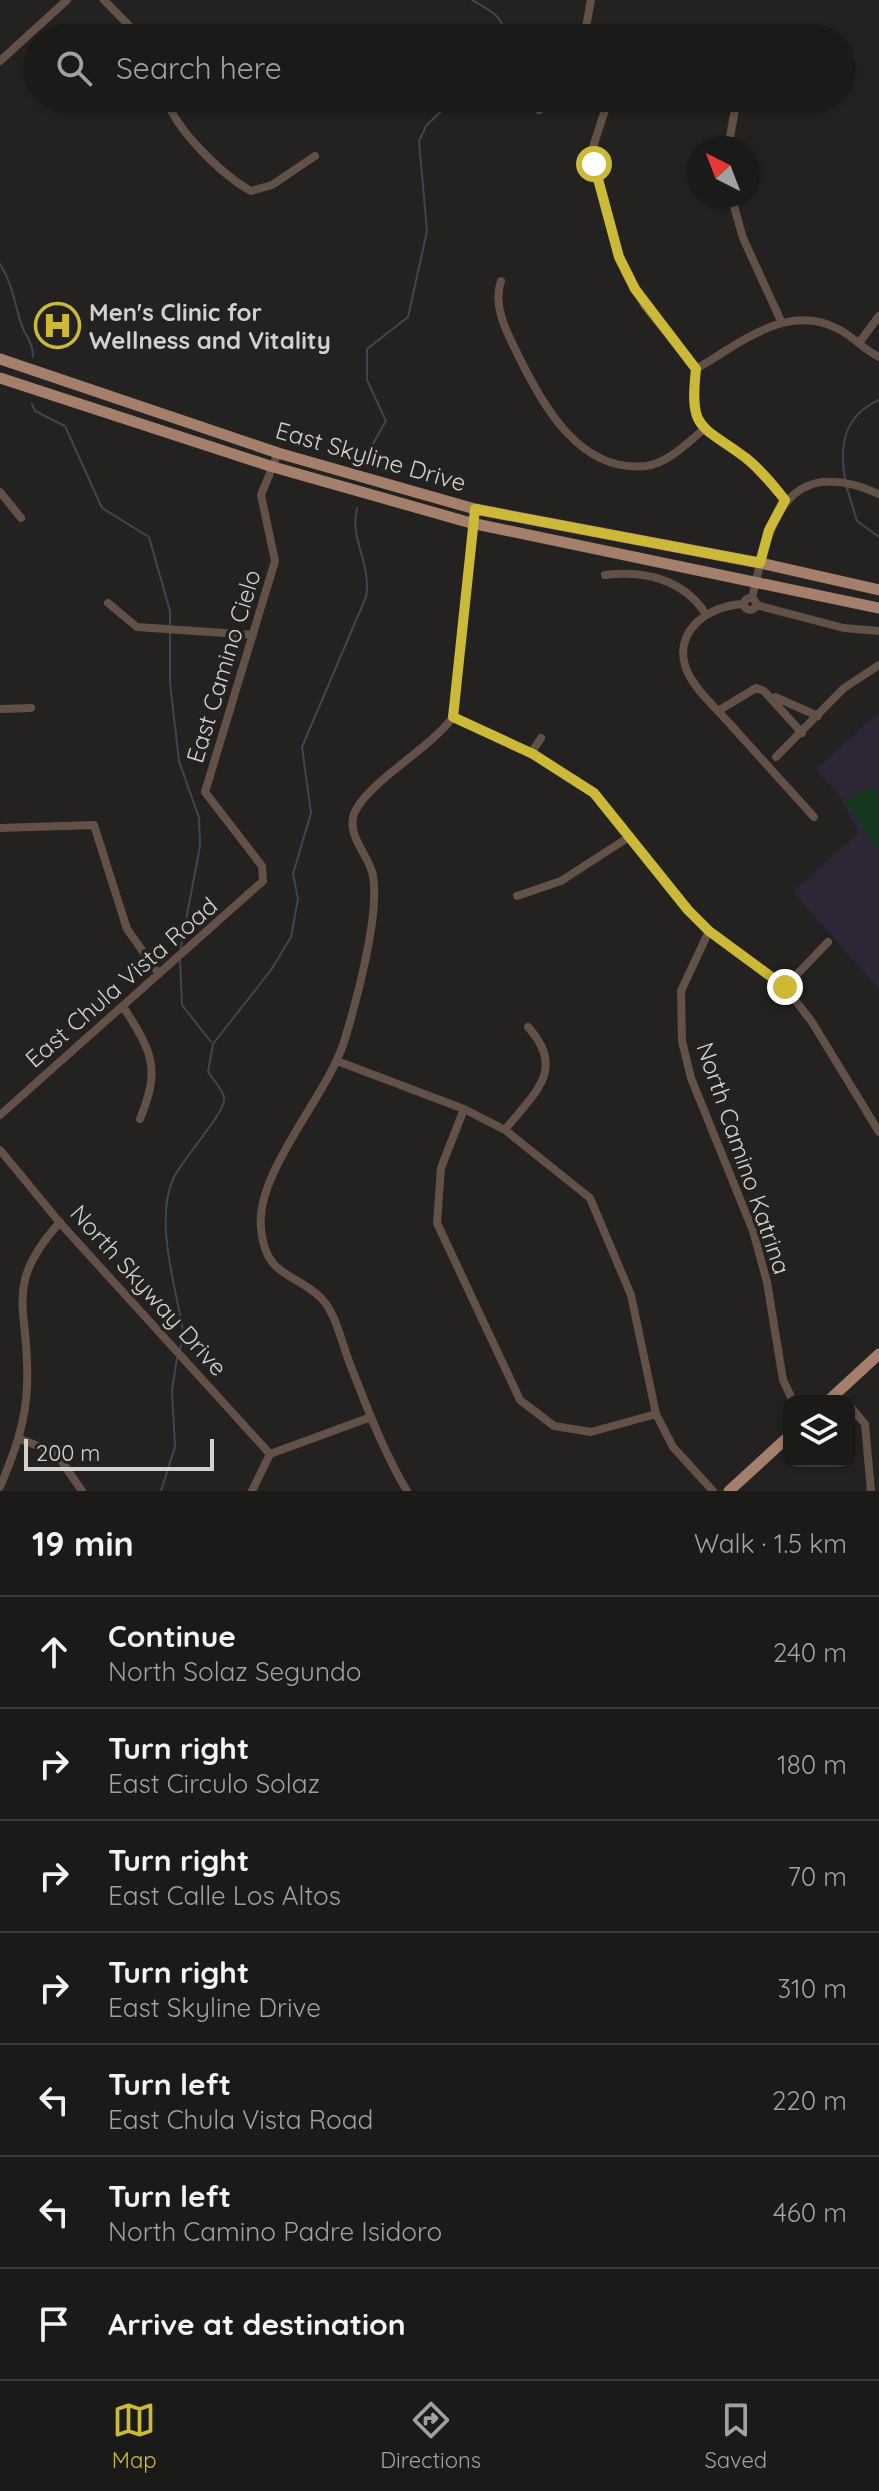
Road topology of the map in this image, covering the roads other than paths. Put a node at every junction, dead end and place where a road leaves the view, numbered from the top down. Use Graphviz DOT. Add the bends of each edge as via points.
graph roads {
  1 [pos="67,0"];
  2 [pos="104,0"];
  3 [pos="591,0"];
  4 [pos="41,24"];
  5 [pos="127,24"];
  6 [pos="587,24"];
  7 [pos="24,39"];
  8 [pos="0,61"];
  9 [pos="170,112"];
  10 [pos="604,112"];
  11 [pos="734,112"];
  12 [pos="730,136"];
  13 [pos="315,156"];
  14 [pos="734,208"];
  15 [pos="501,281"];
  16 [pos="879,316"];
  17 [pos="781,321"];
  18 [pos="859,343"];
  19 [pos="879,357"];
  20 [pos="0,359"];
  21 [pos="696,369"];
  22 [pos="0,378"];
  23 [pos="703,430"];
  24 [pos="278,453"];
  25 [pos="270,466"];
  26 [pos="0,492"];
  27 [pos="879,494"];
  28 [pos="785,500"];
  29 [pos="475,509"];
  30 [pos="21,518"];
  31 [pos="471,523"];
  32 [pos="760,563"];
  33 [pos="605,575"];
  34 [pos="756,583"];
  35 [pos="879,590"];
  36 [pos="751,602"];
  37 [pos="108,603"];
  38 [pos="879,608"];
  39 [pos="705,613"];
  40 [pos="879,631"];
  41 [pos="253,635"];
  42 [pos="879,665"];
  43 [pos="771,699"];
  44 [pos="31,708"];
  45 [pos="0,709"];
  46 [pos="718,711"];
  47 [pos="818,716"];
  48 [pos="453,717"];
  49 [pos="802,733"];
  50 [pos="541,738"];
  51 [pos="531,753"];
  52 [pos="776,757"];
  53 [pos="814,817"];
  54 [pos="0,828"];
  55 [pos="629,837"];
  56 [pos="264,876"];
  57 [pos="517,896"];
  58 [pos="709,931"];
  59 [pos="828,942"];
  60 [pos="159,974"];
  61 [pos="785,987"];
  62 [pos="124,1008"];
  63 [pos="528,1027"];
  64 [pos="337,1061"];
  65 [pos="464,1109"];
  66 [pos="0,1115"];
  67 [pos="140,1119"];
  68 [pos="505,1130"];
  69 [pos="879,1132"];
  70 [pos="0,1150"];
  71 [pos="60,1222"];
  72 [pos="879,1354"];
  73 [pos="790,1395"];
  74 [pos="847,1395"];
  75 [pos="855,1412"];
  76 [pos="656,1414"];
  77 [pos="371,1417"];
  78 [pos="20,1439"];
  79 [pos="783,1442"];
  80 [pos="270,1454"];
  81 [pos="0,1487"];
  82 [pos="82,1491"];
  83 [pos="252,1491"];
  84 [pos="407,1491"];
  85 [pos="713,1491"];
  86 [pos="729,1491"];
  87 [pos="871,1491"];
  1 -- 4 [label="street"];
  2 -- 5 [label="street"];
  3 -- 6 [label="street"];
  7 -- 8 [label="street"];
  9 -- 13 [label="street" via="233,181 251,191 272,185"];
  10 -- 21 [label="street" via="591,153 619,257 644,305"];
  11 -- 12 [label="street"];
  14 -- 17 [label="street"];
  15 -- 23 [label="street" via="498,301 503,320 544,408 586,449 625,466 647,466 664,461"];
  16 -- 18 [label="street"];
  17 -- 18 [label="street" via="818,322"];
  17 -- 21 [label="street"];
  18 -- 19 [label="street"];
  20 -- 24 [label="main road, East Skyline Drive"];
  21 -- 23 [label="street" via="692,404"];
  22 -- 25 [label="main road, East Skyline Drive"];
  23 -- 28 [label="street" via="747,459"];
  24 -- 25 [label="street, East Camino Cielo"];
  24 -- 29 [label="main road, East Skyline Drive"];
  25 -- 31 [label="main road, East Skyline Drive"];
  25 -- 41 [label="street, East Camino Cielo" via="261,495 275,561"];
  26 -- 30 [label="street"];
  27 -- 28 [label="street" via="839,482 806,488"];
  28 -- 32 [label="street"];
  29 -- 31 [label="street"];
  29 -- 32 [label="main road, East Skyline Drive"];
  31 -- 34 [label="main road, East Skyline Drive"];
  31 -- 48 [label="street"];
  32 -- 34 [label="street"];
  32 -- 35 [label="main road, East Skyline Drive"];
  33 -- 39 [label="street" via="626,572 670,582 690,593"];
  34 -- 36 [label="street"];
  34 -- 38 [label="main road, East Skyline Drive"];
  36 -- 39 [label="street" via="717,606"];
  36 -- 40 [label="street" via="844,628"];
  37 -- 41 [label="street" via="137,627"];
  39 -- 46 [label="street" via="690,630 684,660 692,680"];
  41 -- 56 [label="street, East Camino Cielo" via="205,792 262,866"];
  42 -- 47 [label="street" via="844,688"];
  43 -- 46 [label="street" via="756,688"];
  43 -- 47 [label="street"];
  43 -- 49 [label="street"];
  44 -- 45 [label="street"];
  46 -- 53 [label="street"];
  47 -- 49 [label="street"];
  48 -- 51 [label="street"];
  48 -- 64 [label="street" via="353,814 354,835 373,875 371,915 358,991"];
  49 -- 52 [label="street"];
  50 -- 51 [label="street"];
  51 -- 55 [label="street" via="594,793"];
  54 -- 60 [label="street" via="94,825 127,929"];
  55 -- 57 [label="street" via="561,881"];
  55 -- 58 [label="street"];
  56 -- 60 [label="street, East Chula Vista Road" via="253,892"];
  58 -- 61 [label="street"];
  58 -- 73 [label="street, North Camino Katrina" via="681,991 682,1041 691,1078 753,1231"];
  59 -- 61 [label="street"];
  60 -- 62 [label="street, East Chula Vista Road"];
  61 -- 69 [label="street"];
  62 -- 66 [label="street, East Chula Vista Road"];
  62 -- 67 [label="street" via="150,1049 153,1087"];
  63 -- 68 [label="street" via="544,1047 547,1065 541,1083"];
  64 -- 65 [label="street"];
  64 -- 77 [label="street" via="270,1184 261,1230 280,1272 321,1298"];
  65 -- 68 [label="street"];
  65 -- 76 [label="street" via="441,1168 437,1223 520,1400 554,1426 591,1432"];
  68 -- 76 [label="street" via="590,1198 631,1295"];
  70 -- 71 [label="street, North Skyway Drive"];
  71 -- 78 [label="street" via="21,1271 17,1310 28,1357"];
  71 -- 80 [label="street, North Skyway Drive"];
  72 -- 74 [label="main road"];
  75 -- 87 [label="street" via="865,1424"];
  76 -- 85 [label="street" via="673,1447"];
  77 -- 80 [label="street"];
  77 -- 84 [label="street"];
  78 -- 81 [label="street"];
  78 -- 82 [label="street" via="56,1453"];
  79 -- 86 [label="main road"];
  80 -- 83 [label="street"];
}
